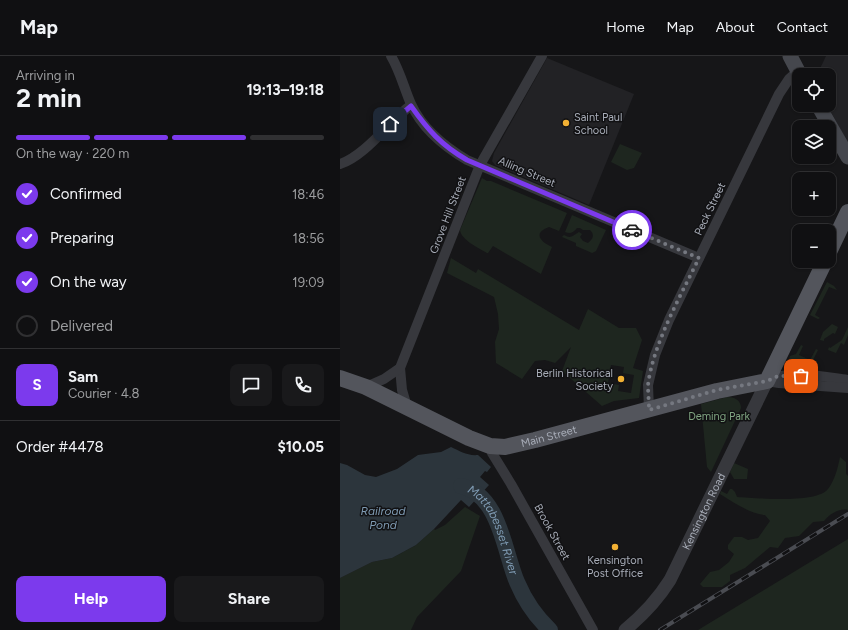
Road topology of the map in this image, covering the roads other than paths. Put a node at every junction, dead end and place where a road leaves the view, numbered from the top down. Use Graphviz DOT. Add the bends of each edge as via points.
graph roads {
  1 [pos="391,56"];
  2 [pos="542,56"];
  3 [pos="790,56"];
  4 [pos="796,68"];
  5 [pos="792,77"];
  6 [pos="411,106"];
  7 [pos="822,112"];
  8 [pos="848,157"];
  9 [pos="340,164"];
  10 [pos="480,165"];
  11 [pos="848,212"];
  12 [pos="836,237"];
  13 [pos="699,258"];
  14 [pos="822,268"];
  15 [pos="400,368"];
  16 [pos="340,378"];
  17 [pos="813,380"];
  18 [pos="848,380"];
  19 [pos="767,381"];
  20 [pos="366,387"];
  21 [pos="848,388"];
  22 [pos="407,407"];
  23 [pos="649,410"];
  24 [pos="490,446"];
  25 [pos="593,630"];
  26 [pos="625,630"];
  1 -- 6 [label="street, Alling Street"];
  2 -- 10 [label="street, Grove Hill Street"];
  3 -- 4 [label="main road"];
  5 -- 13 [label="street, Peck Street" via="779,94"];
  6 -- 9 [label="street" via="361,153"];
  6 -- 10 [label="street, Alling Street" via="433,134 452,151"];
  7 -- 8 [label="main road"];
  10 -- 13 [label="street, Alling Street"];
  10 -- 15 [label="street, Grove Hill Street"];
  11 -- 12 [label="main road"];
  13 -- 23 [label="street, Peck Street" via="655,355 648,385"];
  14 -- 19 [label="main road"];
  15 -- 20 [label="street" via="384,380"];
  15 -- 22 [label="street, Grove Hill Street"];
  16 -- 20 [label="main road, Main Street"];
  17 -- 18 [label="street, Main Street"];
  17 -- 19 [label="street, Main Street" via="779,383"];
  17 -- 21 [label="street, Main Street"];
  19 -- 23 [label="main road, Main Street" via="717,390"];
  19 -- 26 [label="street, Kensington Road" via="670,580 644,613"];
  20 -- 22 [label="main road, Main Street"];
  22 -- 24 [label="main road, Main Street"];
  23 -- 24 [label="main road, Main Street" via="535,440"];
  24 -- 25 [label="street, Brook Street"];
}
